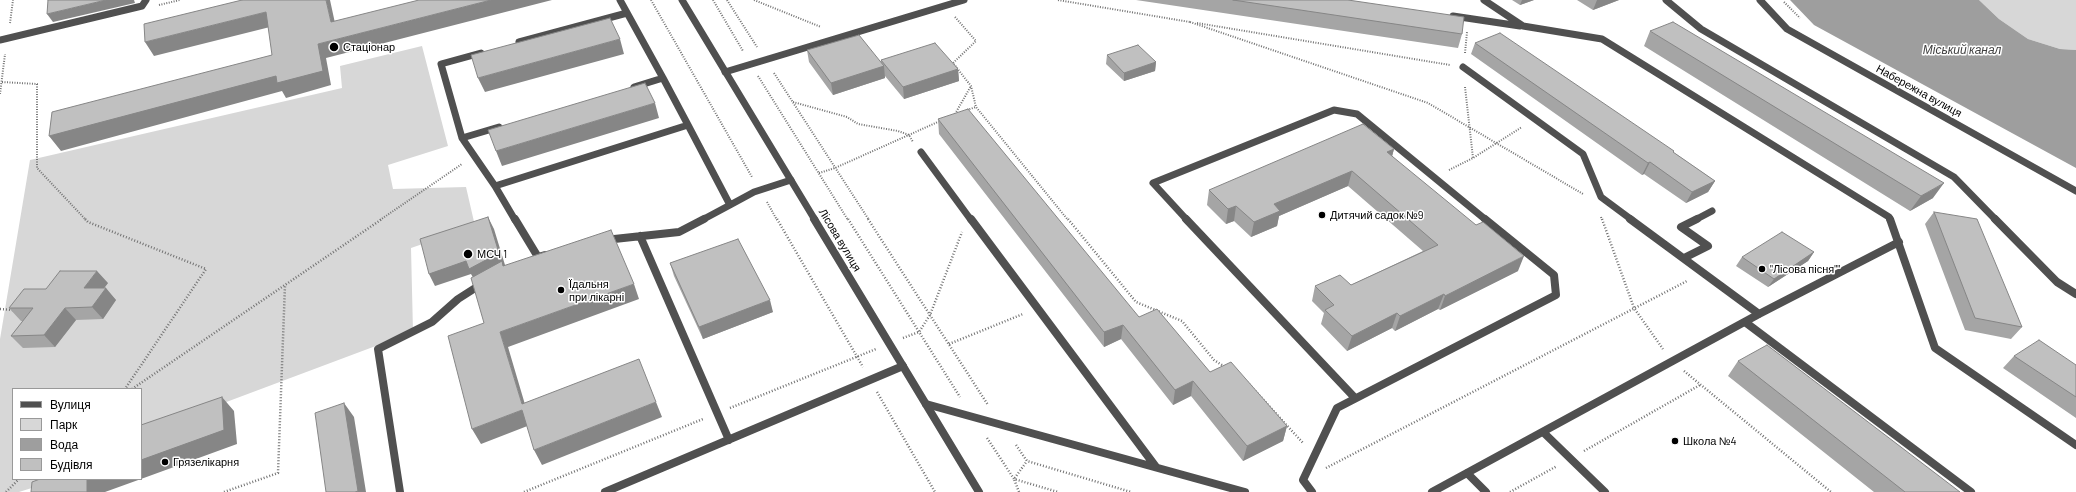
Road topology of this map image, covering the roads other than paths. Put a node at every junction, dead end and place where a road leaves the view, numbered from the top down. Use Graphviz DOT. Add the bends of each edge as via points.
graph roads {
  1 [pos="146,0"];
  2 [pos="620,0"];
  3 [pos="682,0"];
  4 [pos="964,0"];
  5 [pos="1484,0"];
  6 [pos="1666,0"];
  7 [pos="1760,0"];
  8 [pos="627,13"];
  9 [pos="1446,15"];
  10 [pos="1523,26"];
  11 [pos="0,40"];
  12 [pos="508,45"];
  13 [pos="486,52"];
  14 [pos="1463,67"];
  15 [pos="725,72"];
  16 [pos="663,78"];
  17 [pos="626,89"];
  18 [pos="507,125"];
  19 [pos="688,125"];
  20 [pos="462,138"];
  21 [pos="921,152"];
  22 [pos="791,180"];
  23 [pos="495,186"];
  24 [pos="2076,191"];
  25 [pos="730,205"];
  26 [pos="1712,211"];
  27 [pos="640,236"];
  28 [pos="598,241"];
  29 [pos="1900,242"];
  30 [pos="551,253"];
  31 [pos="1684,258"];
  32 [pos="494,276"];
  33 [pos="2076,294"];
  34 [pos="1759,314"];
  35 [pos="1746,322"];
  36 [pos="903,366"];
  37 [pos="1355,398"];
  38 [pos="926,404"];
  39 [pos="1543,432"];
  40 [pos="729,440"];
  41 [pos="2076,445"];
  42 [pos="1156,467"];
  43 [pos="1467,473"];
  44 [pos="400,492"];
  45 [pos="604,492"];
  46 [pos="979,492"];
  47 [pos="1245,492"];
  48 [pos="1312,492"];
  49 [pos="1432,492"];
  50 [pos="1486,492"];
  51 [pos="1605,492"];
  52 [pos="1971,492"];
  1 -- 11 [label="street" via="142,6"];
  2 -- 8 [label="street"];
  3 -- 15 [label="street, Лісова вулиця"];
  4 -- 15 [label="street"];
  5 -- 10 [label="street"];
  6 -- 33 [label="street" via="1701,29 1954,177 2057,282"];
  7 -- 24 [label="street, Набережна вулиця" via="1787,29"];
  8 -- 12 [label="street"];
  8 -- 16 [label="street"];
  9 -- 10 [label="street"];
  10 -- 29 [label="street" via="1602,39 1889,217"];
  13 -- 20 [label="street" via="441,64"];
  14 -- 31 [label="street" via="1583,154 1601,196"];
  15 -- 22 [label="street, Лісова вулиця"];
  16 -- 17 [label="street"];
  16 -- 19 [label="street"];
  18 -- 20 [label="street"];
  19 -- 23 [label="street"];
  19 -- 25 [label="street"];
  20 -- 23 [label="street"];
  21 -- 42 [label="street"];
  22 -- 25 [label="street"];
  22 -- 36 [label="street, Лісова вулиця"];
  23 -- 30 [label="street" via="534,259"];
  25 -- 27 [label="street" via="679,232"];
  26 -- 31 [label="street" via="1681,227 1708,246"];
  27 -- 28 [label="street"];
  27 -- 40 [label="street"];
  29 -- 34 [label="street"];
  29 -- 41 [label="street" via="1935,348"];
  31 -- 34 [label="street"];
  32 -- 44 [label="street" via="458,299 432,322 378,349"];
  34 -- 35 [label="street"];
  35 -- 39 [label="street"];
  35 -- 52 [label="street"];
  36 -- 38 [label="street, Лісова вулиця"];
  36 -- 40 [label="street"];
  37 -- 37 [label="street" via="1153,183 1334,110 1357,114 1554,275 1556,295"];
  37 -- 48 [label="street" via="1337,408 1303,480"];
  38 -- 42 [label="street"];
  38 -- 46 [label="street, Лісова вулиця"];
  39 -- 43 [label="street"];
  39 -- 51 [label="street"];
  40 -- 45 [label="street"];
  42 -- 47 [label="street"];
  43 -- 49 [label="street"];
  43 -- 50 [label="street"];
}
